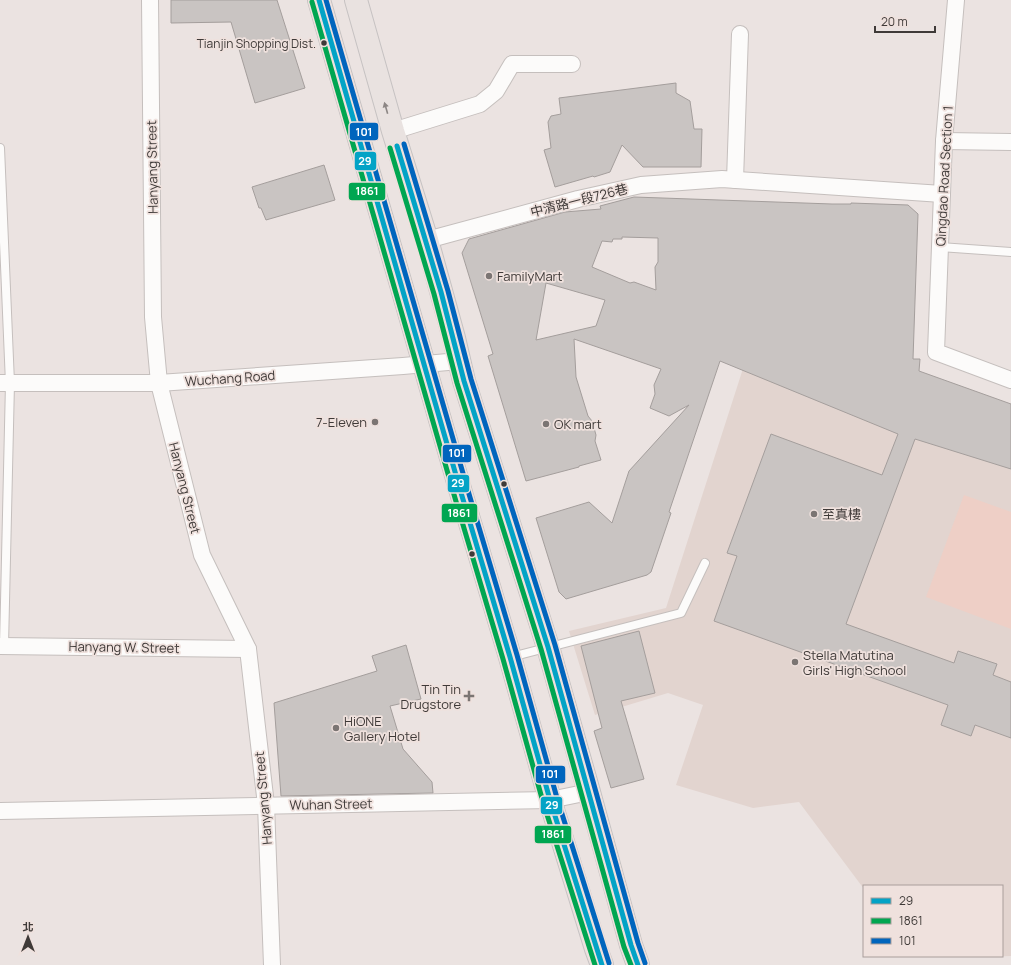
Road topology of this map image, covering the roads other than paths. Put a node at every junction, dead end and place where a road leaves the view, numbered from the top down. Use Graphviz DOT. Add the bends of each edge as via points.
graph roads {
  1 [pos="150,0"];
  2 [pos="319,0"];
  3 [pos="356,0"];
  4 [pos="956,0"];
  5 [pos="740,34"];
  6 [pos="572,64"];
  7 [pos="393,131"];
  8 [pos="944,140"];
  9 [pos="1011,142"];
  10 [pos="0,148"];
  11 [pos="735,180"];
  12 [pos="942,194"];
  13 [pos="427,240"];
  14 [pos="940,247"];
  15 [pos="1011,252"];
  16 [pos="459,361"];
  17 [pos="424,365"];
  18 [pos="1011,380"];
  19 [pos="5,383"];
  20 [pos="159,383"];
  21 [pos="705,563"];
  22 [pos="2,646"];
  23 [pos="548,646"];
  24 [pos="248,648"];
  25 [pos="510,657"];
  26 [pos="589,792"];
  27 [pos="550,800"];
  28 [pos="266,805"];
  29 [pos="0,811"];
  30 [pos="272,965"];
  31 [pos="602,965"];
  32 [pos="638,965"];
  1 -- 20 [label="street, Hanyang Street" via="153,317"];
  2 -- 17 [label="main road"];
  7 -- 3 [label="main road, one-way"];
  4 -- 8 [label="street, Qingdao Road Section 1"];
  5 -- 11 [label="street"];
  6 -- 7 [label="street" via="512,64 496,91 480,104"];
  7 -- 13 [label="main road"];
  8 -- 9 [label="street"];
  8 -- 12 [label="street, Qingdao Road Section 1"];
  10 -- 19 [label="lane"];
  11 -- 12 [label="street, 中清路一段726巷"];
  11 -- 13 [label="street, 中清路一段726巷" via="641,185 578,199"];
  12 -- 14 [label="street, Qingdao Road Section 1"];
  13 -- 16 [label="main road"];
  14 -- 15 [label="lane"];
  14 -- 18 [label="street, Qingdao Road Section 1" via="936,352"];
  16 -- 17 [label="street, Wuchang Road"];
  16 -- 23 [label="main road"];
  17 -- 20 [label="street, Wuchang Road"];
  17 -- 25 [label="main road"];
  19 -- 20 [label="street, Wuchang Road"];
  19 -- 22 [label="lane"];
  20 -- 24 [label="street, Hanyang Street" via="202,555"];
  21 -- 23 [label="lane" via="681,613"];
  22 -- 24 [label="street, Hanyang W. Street"];
  23 -- 25 [label="lane"];
  23 -- 26 [label="main road"];
  24 -- 28 [label="street, Hanyang Street"];
  25 -- 27 [label="main road"];
  26 -- 27 [label="street, Wuhan Street"];
  26 -- 32 [label="main road"];
  27 -- 28 [label="street, Wuhan Street"];
  27 -- 31 [label="main road"];
  28 -- 29 [label="street, Wuhan Street"];
  28 -- 30 [label="street, Hanyang Street"];
}
